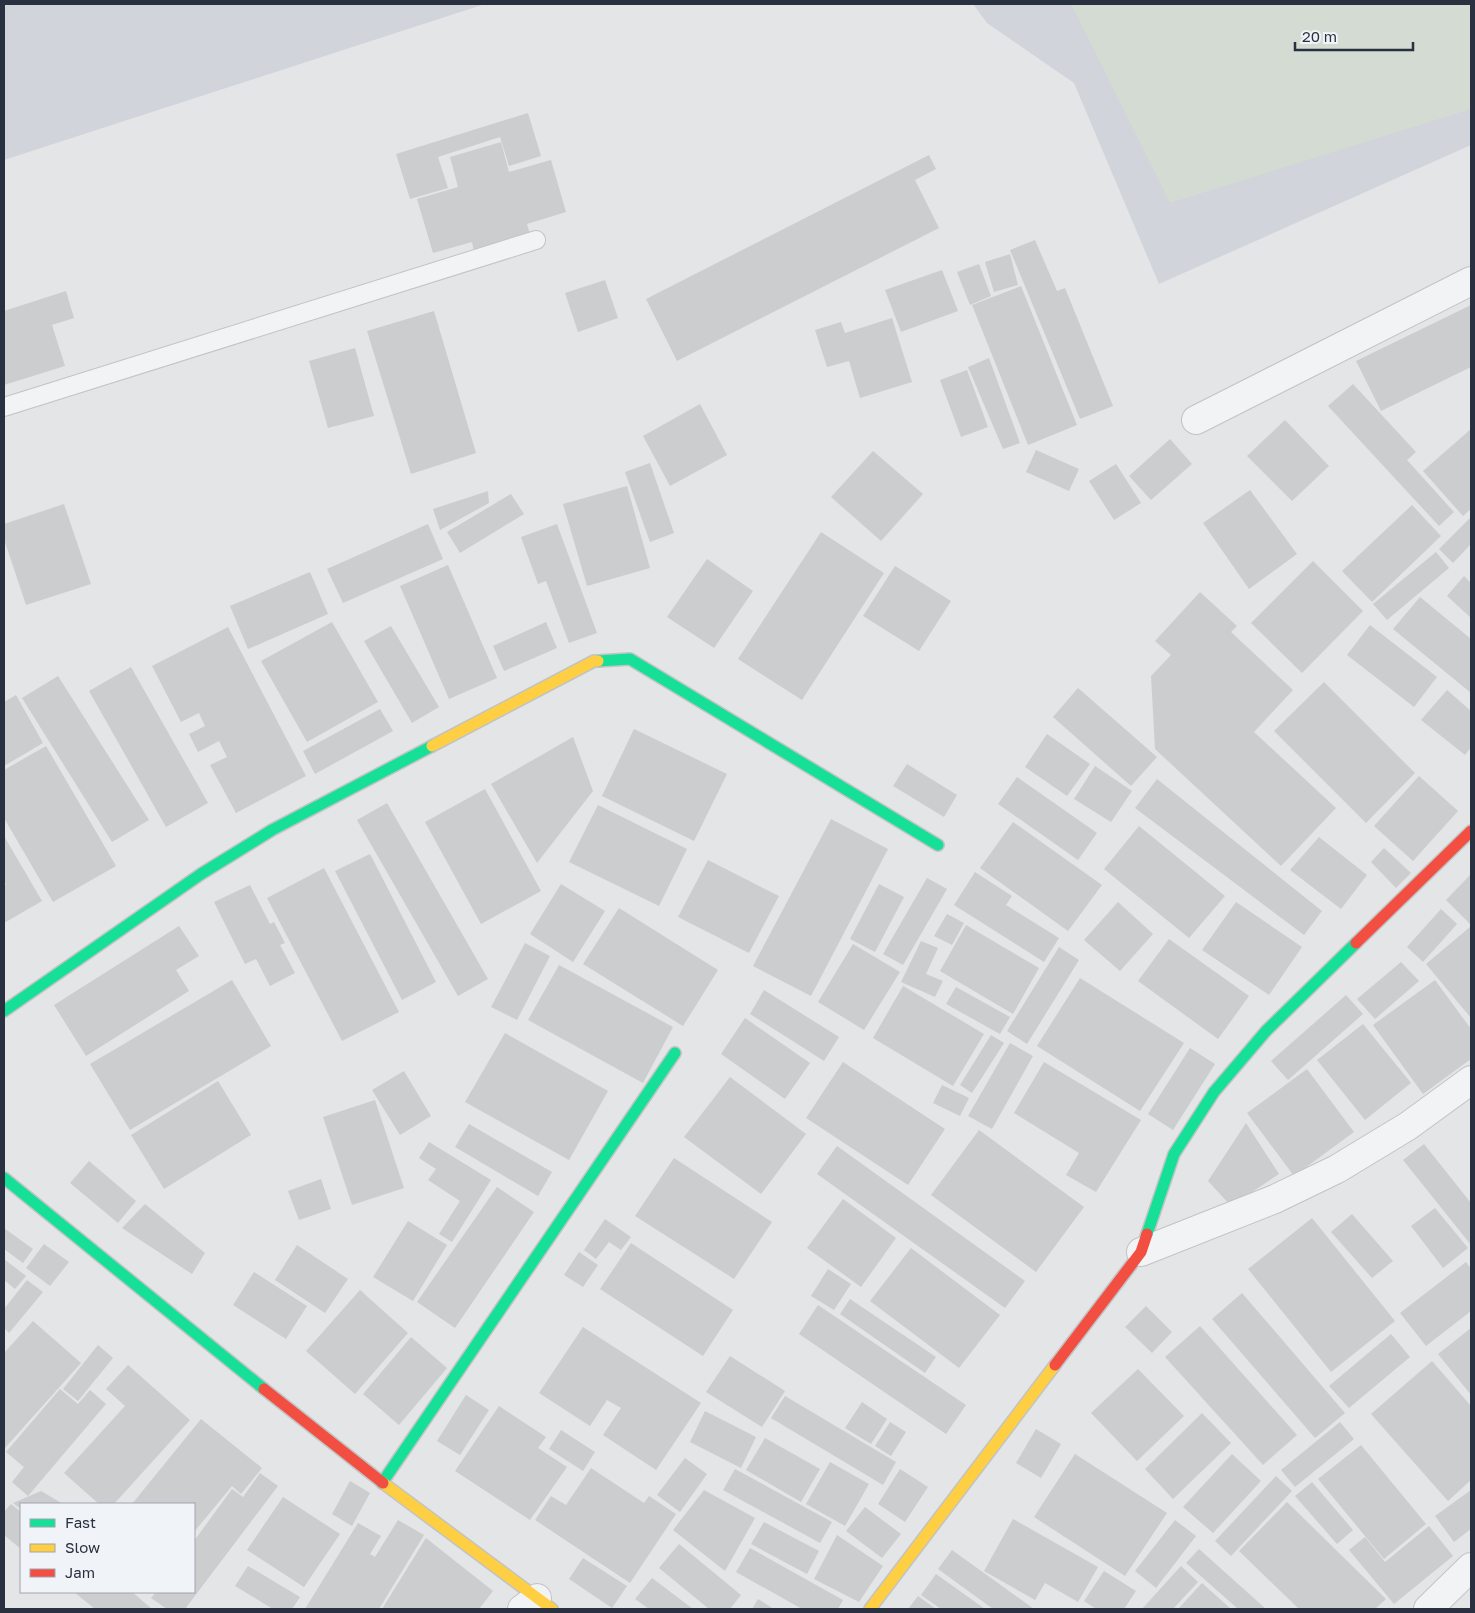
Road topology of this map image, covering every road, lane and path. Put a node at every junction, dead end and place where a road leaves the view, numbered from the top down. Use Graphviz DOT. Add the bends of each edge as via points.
graph roads {
  1 [pos="536,240"];
  2 [pos="1471,281"];
  3 [pos="4,407"];
  4 [pos="1196,420"];
  5 [pos="1471,831"];
  6 [pos="938,845"];
  7 [pos="4,1011"];
  8 [pos="675,1053"];
  9 [pos="1471,1080"];
  10 [pos="4,1178"];
  11 [pos="1141,1252"];
  12 [pos="382,1483"];
  13 [pos="1471,1567"];
  14 [pos="537,1606"];
  15 [pos="870,1609"];
  16 [pos="1428,1609"];
  1 -- 3 [label="lane"];
  2 -- 4 [label="street"];
  5 -- 11 [label="street" via="1266,1031 1214,1092 1174,1154"];
  6 -- 7 [label="street" via="630,659 594,661 272,830 201,874"];
  8 -- 12 [label="street"];
  9 -- 11 [label="street" via="1408,1126 1337,1169 1275,1199"];
  10 -- 12 [label="street"];
  11 -- 15 [label="street"];
  12 -- 14 [label="street"];
  13 -- 16 [label="street"];
}
